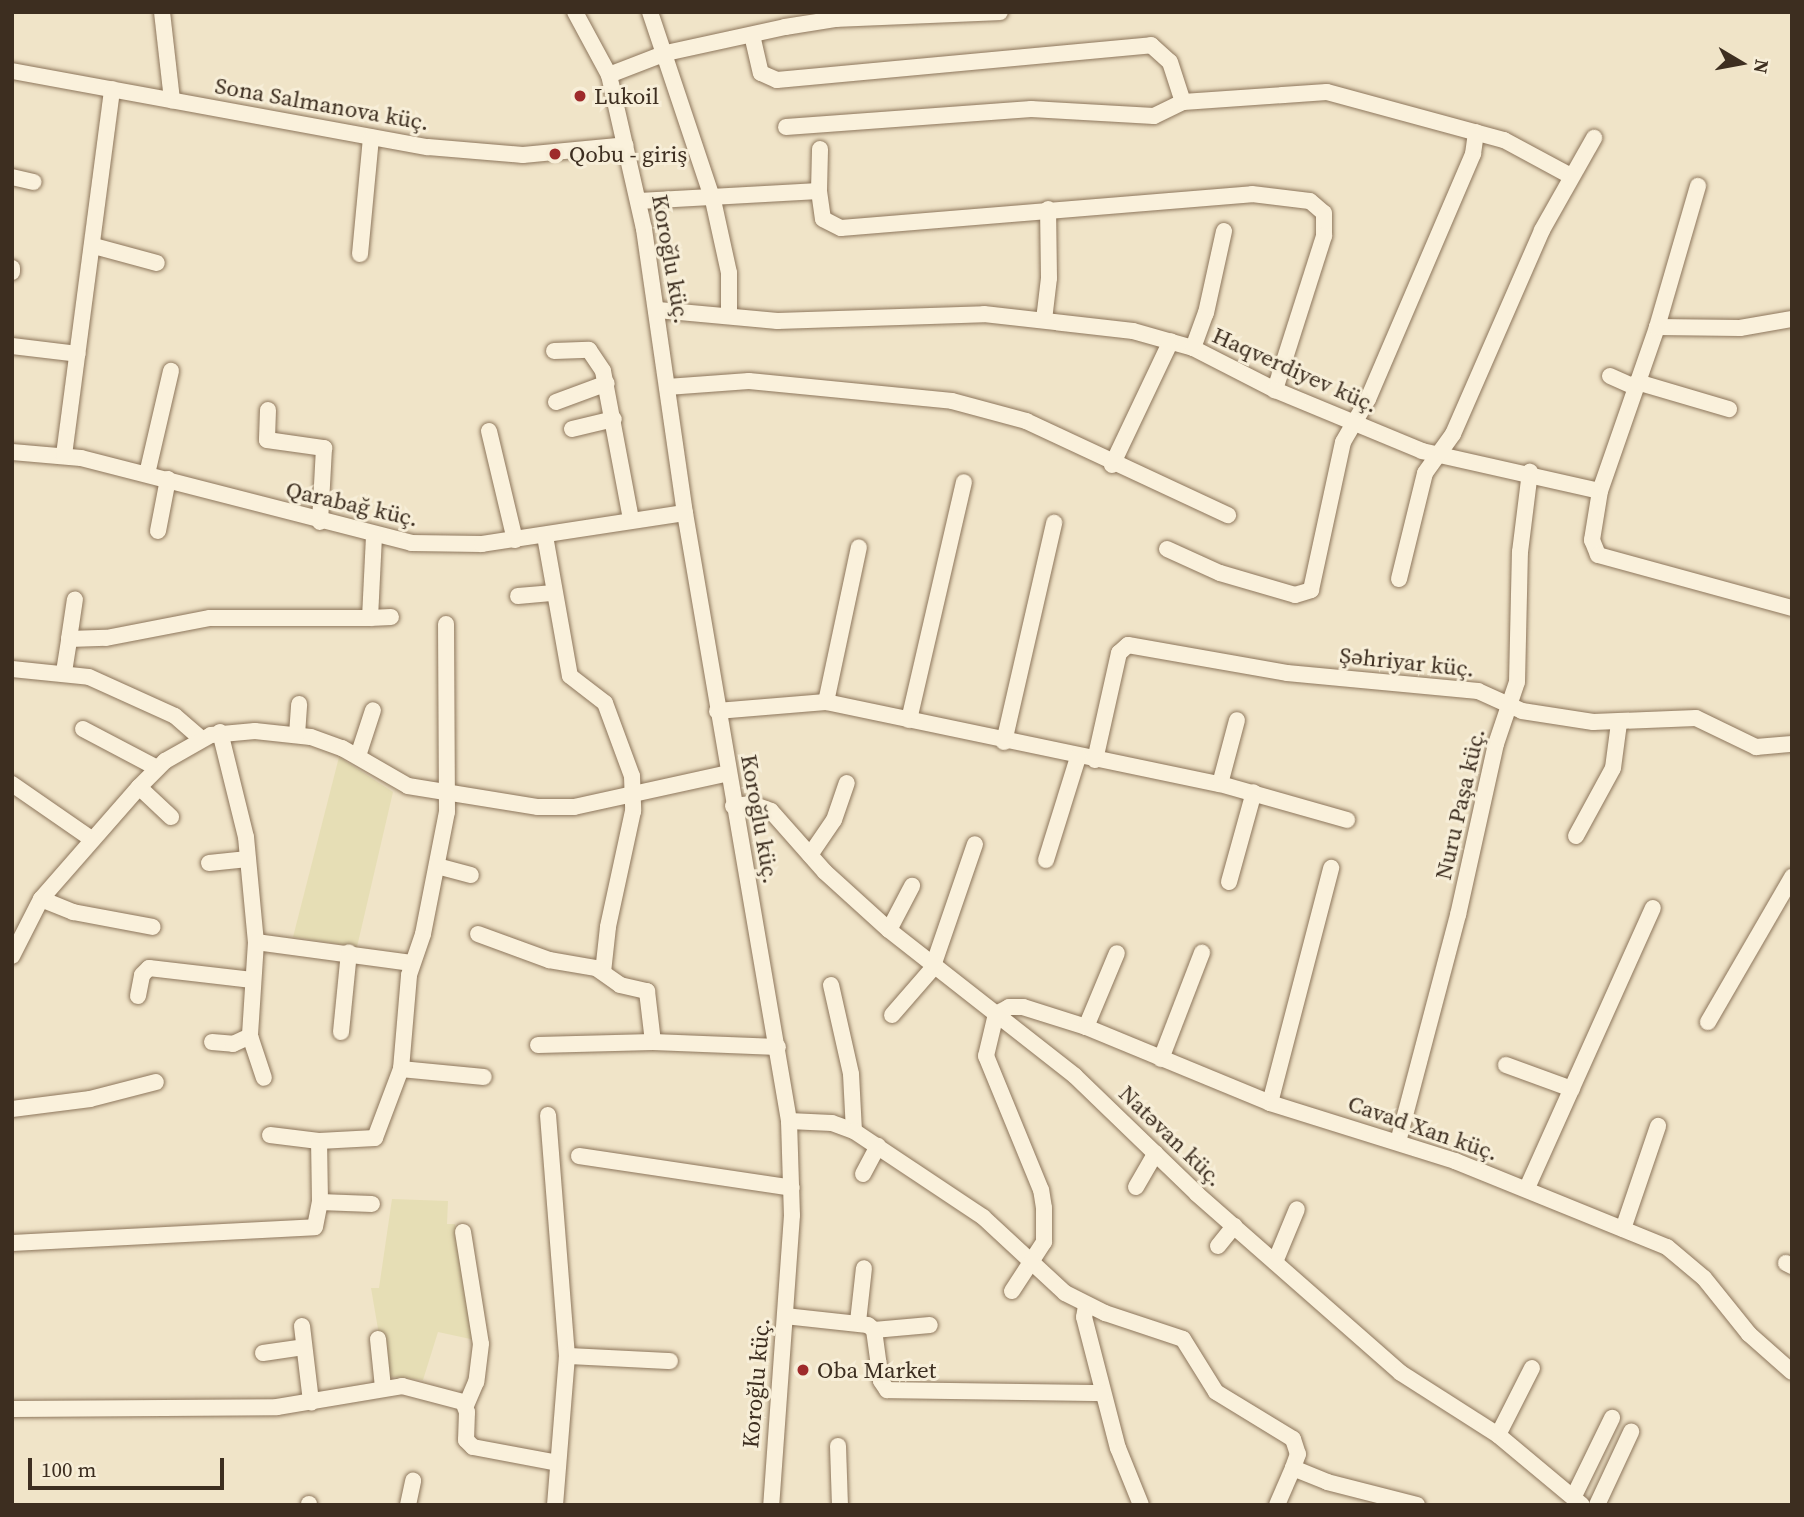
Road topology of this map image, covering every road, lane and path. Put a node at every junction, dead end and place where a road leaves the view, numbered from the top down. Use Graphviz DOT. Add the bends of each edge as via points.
graph roads {
  1 [pos="162,12"];
  2 [pos="575,12"];
  3 [pos="650,12"];
  4 [pos="1000,12"];
  5 [pos="752,35"];
  6 [pos="666,53"];
  7 [pos="12,71"];
  8 [pos="609,75"];
  9 [pos="112,89"];
  10 [pos="172,100"];
  11 [pos="1183,102"];
  12 [pos="786,127"];
  13 [pos="1476,132"];
  14 [pos="371,138"];
  15 [pos="1594,138"];
  16 [pos="626,145"];
  17 [pos="820,149"];
  18 [pos="1569,175"];
  19 [pos="12,177"];
  20 [pos="33,182"];
  21 [pos="1698,187"];
  22 [pos="819,191"];
  23 [pos="713,200"];
  24 [pos="639,201"];
  25 [pos="1048,209"];
  26 [pos="1224,231"];
  27 [pos="94,246"];
  28 [pos="360,254"];
  29 [pos="157,263"];
  30 [pos="658,310"];
  31 [pos="729,313"];
  32 [pos="1792,319"];
  33 [pos="1044,320"];
  34 [pos="1657,327"];
  35 [pos="1171,341"];
  36 [pos="12,346"];
  37 [pos="1193,348"];
  38 [pos="554,351"];
  39 [pos="78,354"];
  40 [pos="171,371"];
  41 [pos="1610,376"];
  42 [pos="607,383"];
  43 [pos="1636,385"];
  44 [pos="667,387"];
  45 [pos="1275,390"];
  46 [pos="556,402"];
  47 [pos="268,410"];
  48 [pos="1729,410"];
  49 [pos="614,419"];
  50 [pos="1353,421"];
  51 [pos="572,429"];
  52 [pos="489,431"];
  53 [pos="12,452"];
  54 [pos="64,455"];
  55 [pos="1438,456"];
  56 [pos="1112,465"];
  57 [pos="1530,472"];
  58 [pos="147,474"];
  59 [pos="167,479"];
  60 [pos="964,482"];
  61 [pos="1600,491"];
  62 [pos="685,513"];
  63 [pos="1228,515"];
  64 [pos="631,519"];
  65 [pos="320,522"];
  66 [pos="1054,523"];
  67 [pos="158,531"];
  68 [pos="374,535"];
  69 [pos="545,536"];
  70 [pos="515,540"];
  71 [pos="859,547"];
  72 [pos="1167,549"];
  73 [pos="1399,579"];
  74 [pos="554,593"];
  75 [pos="518,596"];
  76 [pos="75,599"];
  77 [pos="1792,608"];
  78 [pos="391,617"];
  79 [pos="370,618"];
  80 [pos="446,624"];
  81 [pos="69,639"];
  82 [pos="12,669"];
  83 [pos="64,672"];
  84 [pos="826,702"];
  85 [pos="299,704"];
  86 [pos="1510,704"];
  87 [pos="373,710"];
  88 [pos="717,711"];
  89 [pos="909,720"];
  90 [pos="1237,720"];
  91 [pos="1619,723"];
  92 [pos="83,729"];
  93 [pos="220,732"];
  94 [pos="297,735"];
  95 [pos="200,738"];
  96 [pos="1004,742"];
  97 [pos="1792,744"];
  98 [pos="358,756"];
  99 [pos="1086,758"];
  100 [pos="157,768"];
  101 [pos="728,773"];
  102 [pos="12,783"];
  103 [pos="847,783"];
  104 [pos="1220,784"];
  105 [pos="139,787"];
  106 [pos="1254,792"];
  107 [pos="634,794"];
  108 [pos="449,795"];
  109 [pos="733,806"];
  110 [pos="171,817"];
  111 [pos="1347,820"];
  112 [pos="1576,836"];
  113 [pos="93,840"];
  114 [pos="975,844"];
  115 [pos="810,855"];
  116 [pos="248,859"];
  117 [pos="1046,860"];
  118 [pos="209,863"];
  119 [pos="437,866"];
  120 [pos="1331,868"];
  121 [pos="471,875"];
  122 [pos="1792,877"];
  123 [pos="1229,882"];
  124 [pos="912,886"];
  125 [pos="41,899"];
  126 [pos="1653,908"];
  127 [pos="153,926"];
  128 [pos="888,930"];
  129 [pos="478,934"];
  130 [pos="256,942"];
  131 [pos="349,952"];
  132 [pos="1116,953"];
  133 [pos="1202,953"];
  134 [pos="12,956"];
  135 [pos="412,963"];
  136 [pos="932,969"];
  137 [pos="603,972"];
  138 [pos="252,981"];
  139 [pos="831,985"];
  140 [pos="138,996"];
  141 [pos="996,1014"];
  142 [pos="892,1015"];
  143 [pos="1707,1022"];
  144 [pos="1086,1027"];
  145 [pos="341,1032"];
  146 [pos="250,1036"];
  147 [pos="212,1042"];
  148 [pos="653,1042"];
  149 [pos="538,1045"];
  150 [pos="778,1046"];
  151 [pos="1161,1059"];
  152 [pos="1506,1065"];
  153 [pos="401,1069"];
  154 [pos="484,1077"];
  155 [pos="264,1078"];
  156 [pos="156,1082"];
  157 [pos="1572,1089"];
  158 [pos="1270,1103"];
  159 [pos="12,1109"];
  160 [pos="548,1115"];
  161 [pos="789,1121"];
  162 [pos="1658,1126"];
  163 [pos="854,1131"];
  164 [pos="270,1135"];
  165 [pos="319,1141"];
  166 [pos="1398,1142"];
  167 [pos="878,1146"];
  168 [pos="1156,1153"];
  169 [pos="579,1156"];
  170 [pos="863,1174"];
  171 [pos="1136,1187"];
  172 [pos="792,1188"];
  173 [pos="1527,1188"];
  174 [pos="320,1202"];
  175 [pos="372,1204"];
  176 [pos="1297,1209"];
  177 [pos="1234,1226"];
  178 [pos="1623,1229"];
  179 [pos="463,1232"];
  180 [pos="12,1243"];
  181 [pos="1219,1246"];
  182 [pos="1032,1261"];
  183 [pos="1275,1262"];
  184 [pos="864,1268"];
  185 [pos="1012,1291"];
  186 [pos="1086,1306"];
  187 [pos="785,1316"];
  188 [pos="858,1322"];
  189 [pos="930,1325"];
  190 [pos="302,1326"];
  191 [pos="874,1331"];
  192 [pos="378,1339"];
  193 [pos="304,1347"];
  194 [pos="263,1353"];
  195 [pos="567,1356"];
  196 [pos="670,1361"];
  197 [pos="1532,1368"];
  198 [pos="1792,1371"];
  199 [pos="383,1387"];
  200 [pos="1103,1393"];
  201 [pos="311,1402"];
  202 [pos="466,1406"];
  203 [pos="12,1409"];
  204 [pos="1612,1418"];
  205 [pos="1631,1432"];
  206 [pos="1498,1435"];
  207 [pos="838,1446"];
  208 [pos="558,1463"];
  209 [pos="1293,1468"];
  210 [pos="413,1481"];
  211 [pos="1578,1501"];
  212 [pos="408,1505"];
  213 [pos="555,1505"];
  214 [pos="771,1505"];
  215 [pos="840,1505"];
  216 [pos="1141,1505"];
  217 [pos="1277,1505"];
  218 [pos="1417,1505"];
  219 [pos="1597,1505"];
  1 -- 10 [label="street"];
  2 -- 8 [label="street, Koroğlu küç."];
  3 -- 6 [label="street"];
  4 -- 5 [label="street" via="836,19"];
  5 -- 6 [label="street"];
  5 -- 11 [label="street" via="761,73 777,80 1151,45 1170,62"];
  6 -- 8 [label="street"];
  6 -- 23 [label="street"];
  7 -- 9 [label="street, Sona Salmanova küç."];
  8 -- 16 [label="street, Koroğlu küç."];
  9 -- 10 [label="street, Sona Salmanova küç."];
  9 -- 27 [label="street"];
  10 -- 14 [label="street, Sona Salmanova küç."];
  11 -- 12 [label="street" via="1154,116 1031,109"];
  11 -- 13 [label="street" via="1326,92"];
  13 -- 18 [label="street" via="1529,151"];
  13 -- 50 [label="street" via="1473,153 1368,399"];
  14 -- 16 [label="street, Sona Salmanova küç." via="523,155"];
  14 -- 28 [label="street"];
  15 -- 18 [label="street"];
  16 -- 24 [label="street, Koroğlu küç."];
  17 -- 22 [label="street"];
  18 -- 55 [label="street" via="1454,434"];
  19 -- 20 [label="street"];
  21 -- 34 [label="street"];
  22 -- 23 [label="street"];
  22 -- 25 [label="street" via="823,219 841,228"];
  23 -- 24 [label="street"];
  23 -- 31 [label="street" via="729,273"];
  24 -- 30 [label="street, Koroğlu küç."];
  25 -- 33 [label="street" via="1051,245"];
  25 -- 45 [label="street" via="1252,194 1318,205 1324,213 1324,236"];
  26 -- 37 [label="street" via="1206,313"];
  27 -- 29 [label="street"];
  27 -- 39 [label="street"];
  30 -- 31 [label="street, Haqverdiyev küç."];
  30 -- 44 [label="street, Koroğlu küç."];
  31 -- 33 [label="street, Haqverdiyev küç." via="777,321 951,313"];
  32 -- 34 [label="street" via="1740,328"];
  33 -- 35 [label="street, Haqverdiyev küç."];
  34 -- 43 [label="street"];
  35 -- 37 [label="street, Haqverdiyev küç."];
  35 -- 56 [label="street"];
  36 -- 39 [label="street"];
  37 -- 45 [label="street, Haqverdiyev küç."];
  38 -- 42 [label="street" via="589,350"];
  39 -- 54 [label="street"];
  40 -- 58 [label="street"];
  41 -- 43 [label="street"];
  42 -- 46 [label="street"];
  42 -- 49 [label="street"];
  43 -- 48 [label="street"];
  43 -- 61 [label="street"];
  44 -- 56 [label="street" via="749,381 952,401 1026,421"];
  44 -- 62 [label="street, Koroğlu küç."];
  45 -- 50 [label="street, Haqverdiyev küç."];
  47 -- 65 [label="street" via="267,440 324,448"];
  49 -- 51 [label="street"];
  49 -- 64 [label="street"];
  50 -- 55 [label="street, Haqverdiyev küç."];
  50 -- 72 [label="street" via="1343,442 1307,595 1220,573"];
  52 -- 70 [label="street"];
  53 -- 54 [label="street, Qarabağ küç."];
  54 -- 58 [label="street, Qarabağ küç."];
  55 -- 57 [label="street, Haqverdiyev küç."];
  55 -- 73 [label="street" via="1422,482"];
  56 -- 63 [label="street"];
  57 -- 61 [label="street, Haqverdiyev küç."];
  57 -- 86 [label="street, Nuru Paşa küç." via="1520,552 1517,682"];
  58 -- 59 [label="street, Qarabağ küç."];
  59 -- 65 [label="street, Qarabağ küç."];
  59 -- 67 [label="street"];
  60 -- 89 [label="street"];
  61 -- 77 [label="street" via="1592,547 1598,555"];
  62 -- 64 [label="street, Qarabağ küç."];
  62 -- 88 [label="street, Koroğlu küç."];
  64 -- 69 [label="street, Qarabağ küç."];
  65 -- 68 [label="street, Qarabağ küç."];
  66 -- 96 [label="street"];
  68 -- 70 [label="street, Qarabağ küç." via="446,545"];
  68 -- 79 [label="street"];
  69 -- 70 [label="street, Qarabağ küç."];
  69 -- 74 [label="street"];
  71 -- 84 [label="street"];
  74 -- 75 [label="street"];
  74 -- 107 [label="street" via="570,676 605,703 628,763"];
  76 -- 81 [label="street"];
  78 -- 79 [label="street"];
  79 -- 81 [label="street" via="210,618 106,638"];
  80 -- 108 [label="street"];
  81 -- 83 [label="street"];
  82 -- 83 [label="street"];
  83 -- 95 [label="street" via="97,680 175,716"];
  84 -- 88 [label="street"];
  84 -- 89 [label="street"];
  85 -- 94 [label="street"];
  86 -- 91 [label="street, Şəhriyar küç." via="1542,716"];
  86 -- 99 [label="street, Şəhriyar küç." via="1478,691 1287,673 1128,645 1119,653"];
  86 -- 166 [label="street, Nuru Paşa küç." via="1496,744 1461,903"];
  87 -- 98 [label="street"];
  88 -- 101 [label="street, Koroğlu küç."];
  89 -- 96 [label="street"];
  90 -- 104 [label="street"];
  91 -- 97 [label="street, Şəhriyar küç." via="1683,716 1709,721 1756,747"];
  91 -- 112 [label="street" via="1614,768"];
  92 -- 100 [label="street"];
  93 -- 94 [label="street"];
  93 -- 95 [label="street"];
  93 -- 116 [label="street" via="244,821"];
  94 -- 98 [label="street"];
  95 -- 100 [label="street"];
  96 -- 99 [label="street"];
  98 -- 108 [label="street" via="397,782"];
  99 -- 104 [label="street"];
  99 -- 117 [label="street"];
  100 -- 105 [label="street"];
  101 -- 107 [label="street"];
  101 -- 109 [label="street, Koroğlu küç."];
  102 -- 113 [label="street"];
  103 -- 115 [label="street" via="834,820"];
  104 -- 106 [label="street"];
  105 -- 110 [label="street"];
  105 -- 113 [label="street"];
  106 -- 111 [label="street" via="1297,809"];
  106 -- 123 [label="street"];
  107 -- 108 [label="street" via="555,807"];
  107 -- 137 [label="street"];
  108 -- 119 [label="street"];
  109 -- 115 [label="street, Natəvan küç." via="752,804 771,811"];
  109 -- 150 [label="street, Koroğlu küç."];
  113 -- 125 [label="street"];
  114 -- 136 [label="street"];
  115 -- 128 [label="street, Natəvan küç."];
  116 -- 118 [label="street"];
  116 -- 130 [label="street"];
  119 -- 121 [label="street"];
  119 -- 135 [label="street"];
  120 -- 158 [label="street"];
  122 -- 143 [label="street"];
  124 -- 128 [label="street"];
  125 -- 127 [label="street" via="73,912"];
  125 -- 134 [label="street"];
  126 -- 157 [label="street"];
  128 -- 136 [label="street, Natəvan küç."];
  129 -- 137 [label="street" via="549,960"];
  130 -- 131 [label="street"];
  130 -- 138 [label="street"];
  131 -- 135 [label="street"];
  131 -- 145 [label="street"];
  132 -- 144 [label="street"];
  133 -- 151 [label="street"];
  135 -- 153 [label="street"];
  136 -- 141 [label="street, Natəvan küç."];
  136 -- 142 [label="street"];
  137 -- 148 [label="street" via="620,985 647,991"];
  138 -- 140 [label="street" via="149,968 142,975"];
  138 -- 146 [label="street"];
  139 -- 163 [label="street" via="851,1074"];
  141 -- 144 [label="street, Cavad Xan küç." via="1009,1007 1023,1007"];
  141 -- 168 [label="street, Natəvan küç." via="1075,1076"];
  141 -- 182 [label="street" via="989,1034 989,1071 1041,1190 1044,1242"];
  144 -- 151 [label="street, Cavad Xan küç."];
  146 -- 147 [label="street" via="233,1044"];
  146 -- 155 [label="street"];
  148 -- 149 [label="street"];
  148 -- 150 [label="street"];
  150 -- 161 [label="street, Koroğlu küç."];
  151 -- 158 [label="street, Cavad Xan küç."];
  152 -- 157 [label="street"];
  153 -- 154 [label="street"];
  153 -- 165 [label="street" via="375,1139"];
  156 -- 159 [label="street" via="90,1099"];
  157 -- 173 [label="street"];
  158 -- 166 [label="street, Cavad Xan küç."];
  160 -- 195 [label="street"];
  161 -- 163 [label="street" via="832,1123"];
  161 -- 172 [label="street, Koroğlu küç."];
  162 -- 178 [label="street"];
  163 -- 167 [label="street"];
  164 -- 165 [label="street"];
  165 -- 174 [label="street"];
  166 -- 173 [label="street, Cavad Xan küç."];
  167 -- 170 [label="street"];
  167 -- 182 [label="street" via="983,1216"];
  168 -- 171 [label="street"];
  168 -- 177 [label="street, Natəvan küç."];
  169 -- 172 [label="street"];
  172 -- 187 [label="street, Koroğlu küç."];
  173 -- 178 [label="street, Cavad Xan küç."];
  174 -- 175 [label="street"];
  174 -- 180 [label="street" via="319,1221 309,1231"];
  176 -- 183 [label="street"];
  177 -- 181 [label="street"];
  177 -- 183 [label="street, Natəvan küç."];
  178 -- 198 [label="street, Cavad Xan küç." via="1685,1261 1749,1334"];
  179 -- 202 [label="street" via="481,1344 476,1382"];
  182 -- 185 [label="street"];
  182 -- 186 [label="street" via="1054,1284"];
  183 -- 206 [label="street, Natəvan küç." via="1401,1373"];
  184 -- 188 [label="street"];
  186 -- 200 [label="street"];
  186 -- 209 [label="street" via="1183,1339 1216,1392 1293,1439 1298,1454"];
  187 -- 188 [label="street"];
  187 -- 214 [label="street, Koroğlu küç."];
  188 -- 191 [label="street"];
  189 -- 191 [label="street"];
  190 -- 193 [label="street"];
  191 -- 200 [label="street" via="881,1381 887,1390"];
  192 -- 199 [label="street"];
  193 -- 194 [label="street"];
  193 -- 201 [label="street"];
  195 -- 196 [label="street"];
  195 -- 208 [label="street"];
  197 -- 206 [label="street"];
  199 -- 201 [label="street"];
  199 -- 202 [label="street" via="420,1389"];
  200 -- 216 [label="street"];
  201 -- 203 [label="street" via="277,1407"];
  202 -- 208 [label="street" via="466,1440 473,1447"];
  204 -- 211 [label="street"];
  205 -- 219 [label="street"];
  206 -- 211 [label="street, Natəvan küç."];
  207 -- 215 [label="street"];
  208 -- 213 [label="street"];
  209 -- 217 [label="street"];
  209 -- 218 [label="street" via="1338,1486"];
  210 -- 212 [label="street"];
}
